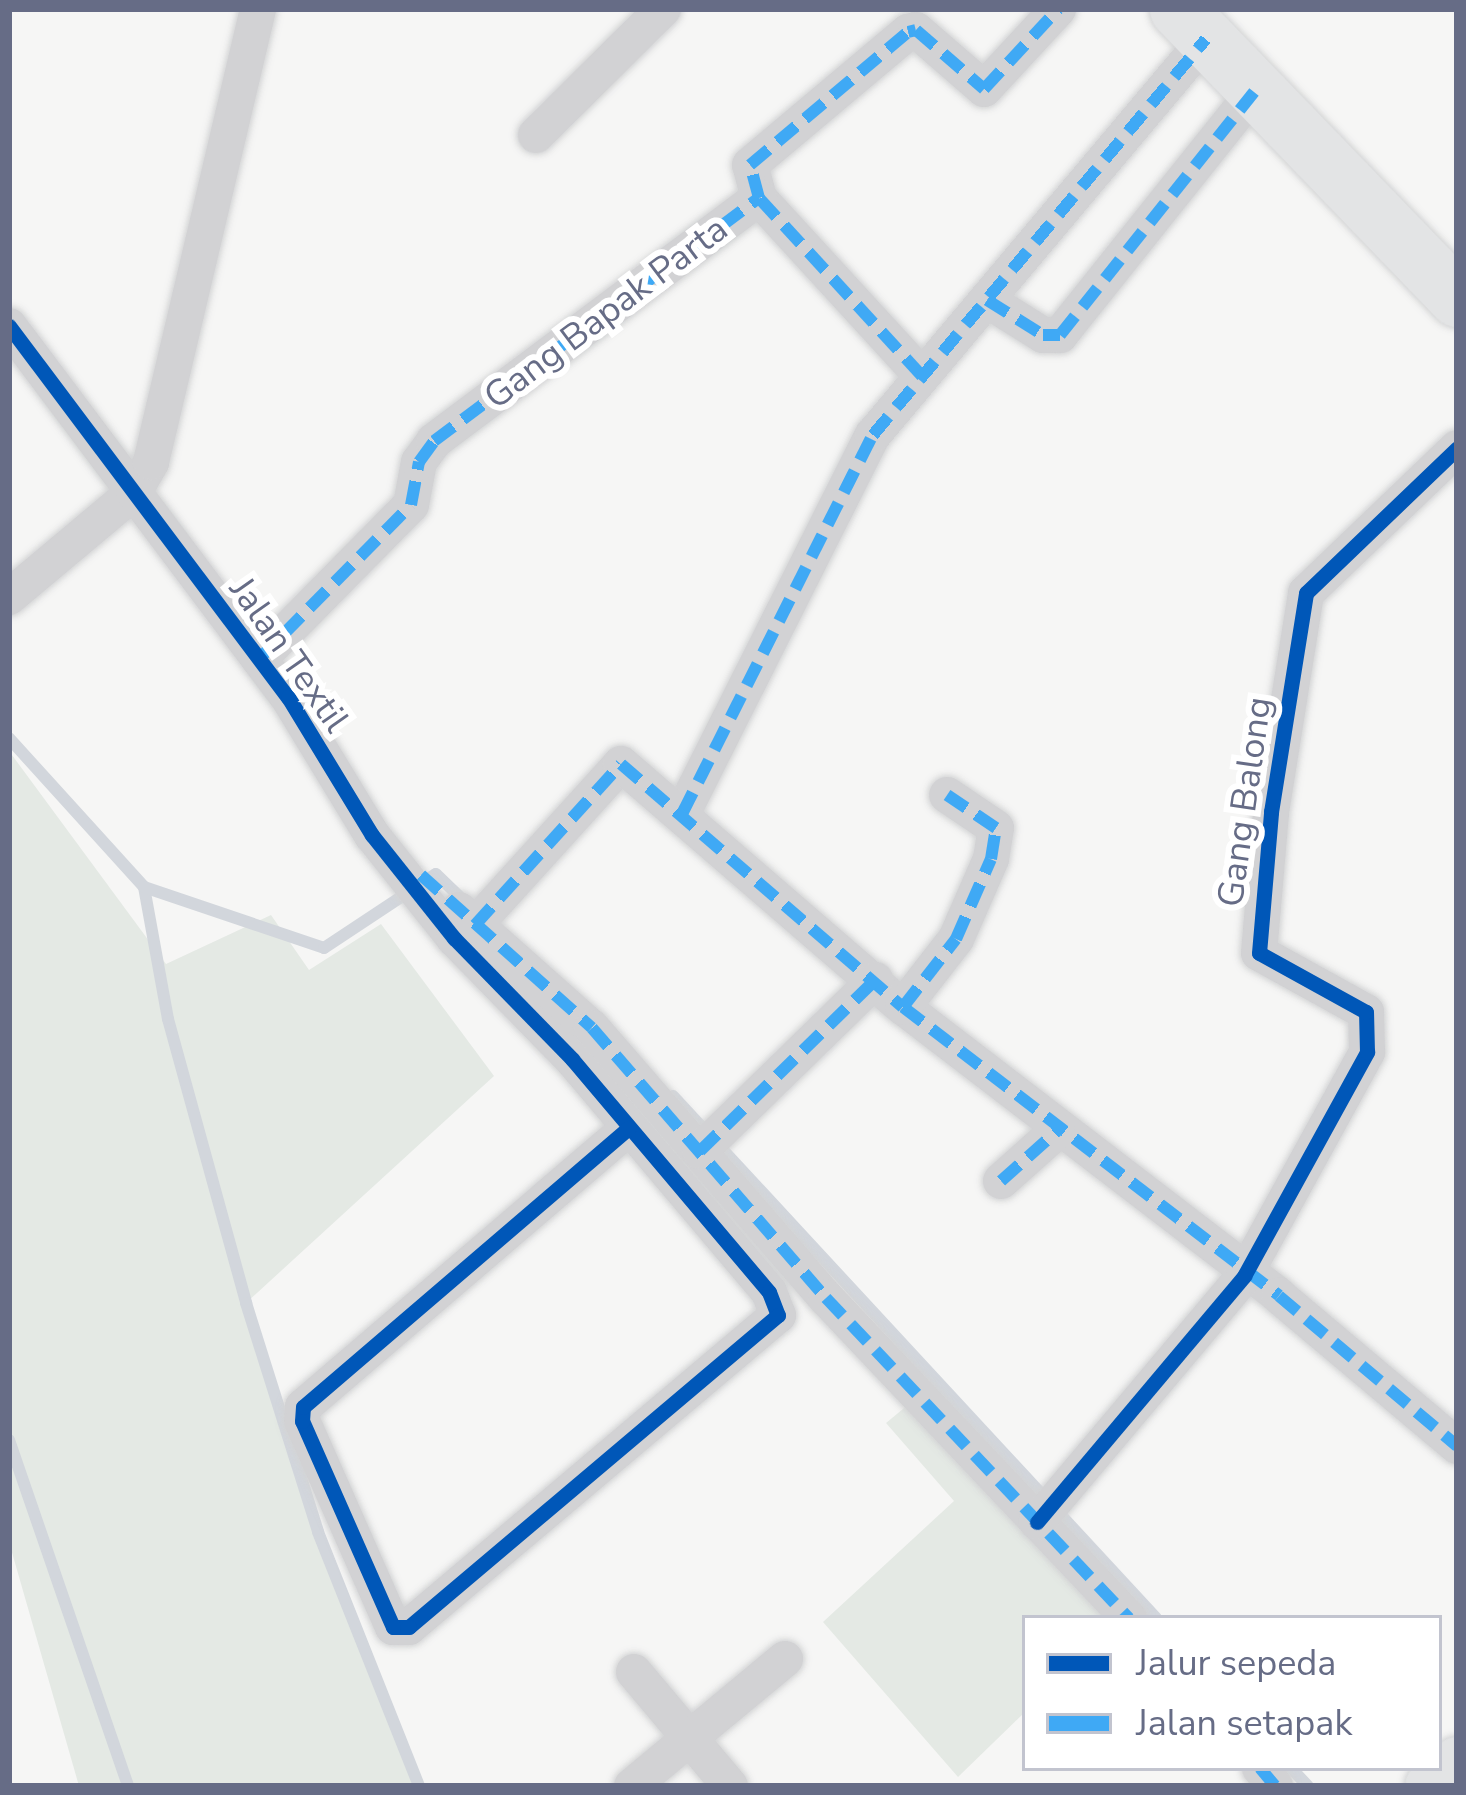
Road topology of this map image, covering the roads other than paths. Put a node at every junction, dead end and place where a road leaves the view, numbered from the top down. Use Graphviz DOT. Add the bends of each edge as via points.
graph roads {
  1 [pos="258,9"];
  2 [pos="663,9"];
  3 [pos="1058,9"];
  4 [pos="1192,24"];
  5 [pos="1254,92"];
  6 [pos="536,135"];
  7 [pos="759,198"];
  8 [pos="1457,298"];
  9 [pos="986,300"];
  10 [pos="9,326"];
  11 [pos="922,376"];
  12 [pos="1457,448"];
  13 [pos="134,492"];
  14 [pos="9,597"];
  15 [pos="259,659"];
  16 [pos="947,795"];
  17 [pos="682,814"];
  18 [pos="391,855"];
  19 [pos="475,925"];
  20 [pos="875,980"];
  21 [pos="903,1007"];
  22 [pos="629,1128"];
  23 [pos="1057,1131"];
  24 [pos="700,1151"];
  25 [pos="1001,1181"];
  26 [pos="1244,1276"];
  27 [pos="1457,1445"];
  28 [pos="1037,1522"];
  29 [pos="1126,1615"];
  30 [pos="785,1659"];
  31 [pos="634,1672"];
  32 [pos="692,1739"];
  33 [pos="1457,1762"];
  34 [pos="632,1786"];
  35 [pos="730,1786"];
  36 [pos="1430,1786"];
  1 -- 13 [label="street" via="200,230 164,416"];
  2 -- 6 [label="street"];
  3 -- 7 [label="street, Gang Bapak Parta" via="984,89 916,30 908,32 758,153 749,171"];
  4 -- 5 [label="main road"];
  4 -- 9 [label="street"];
  5 -- 8 [label="main road"];
  5 -- 9 [label="street" via="1060,335 1043,335"];
  7 -- 11 [label="street"];
  7 -- 15 [label="street, Gang Bapak Parta" via="434,441 419,462 411,505"];
  9 -- 11 [label="street"];
  10 -- 13 [label="street, Jalan Textil"];
  11 -- 17 [label="street" via="873,435"];
  12 -- 26 [label="street, Gang Balong" via="1308,590 1303,605 1257,943 1269,964 1366,1012 1369,1033 1367,1052"];
  13 -- 14 [label="street"];
  13 -- 15 [label="street, Jalan Textil"];
  15 -- 18 [label="street, Jalan Textil"];
  16 -- 21 [label="street" via="996,828 991,859 956,939"];
  17 -- 19 [label="street" via="612,765"];
  17 -- 20 [label="street"];
  18 -- 19 [label="street"];
  18 -- 22 [label="street" via="454,938"];
  19 -- 24 [label="street" via="592,1028"];
  20 -- 21 [label="street"];
  20 -- 24 [label="street"];
  21 -- 23 [label="street"];
  22 -- 22 [label="street" via="769,1292 778,1315 410,1627 393,1628 302,1421 303,1407"];
  23 -- 25 [label="street"];
  23 -- 26 [label="street"];
  24 -- 28 [label="street"];
  26 -- 27 [label="street"];
  26 -- 28 [label="street"];
  28 -- 29 [label="street"];
  30 -- 32 [label="street"];
  31 -- 32 [label="street"];
  32 -- 34 [label="street"];
  32 -- 35 [label="street"];
  33 -- 36 [label="main road"];
}
